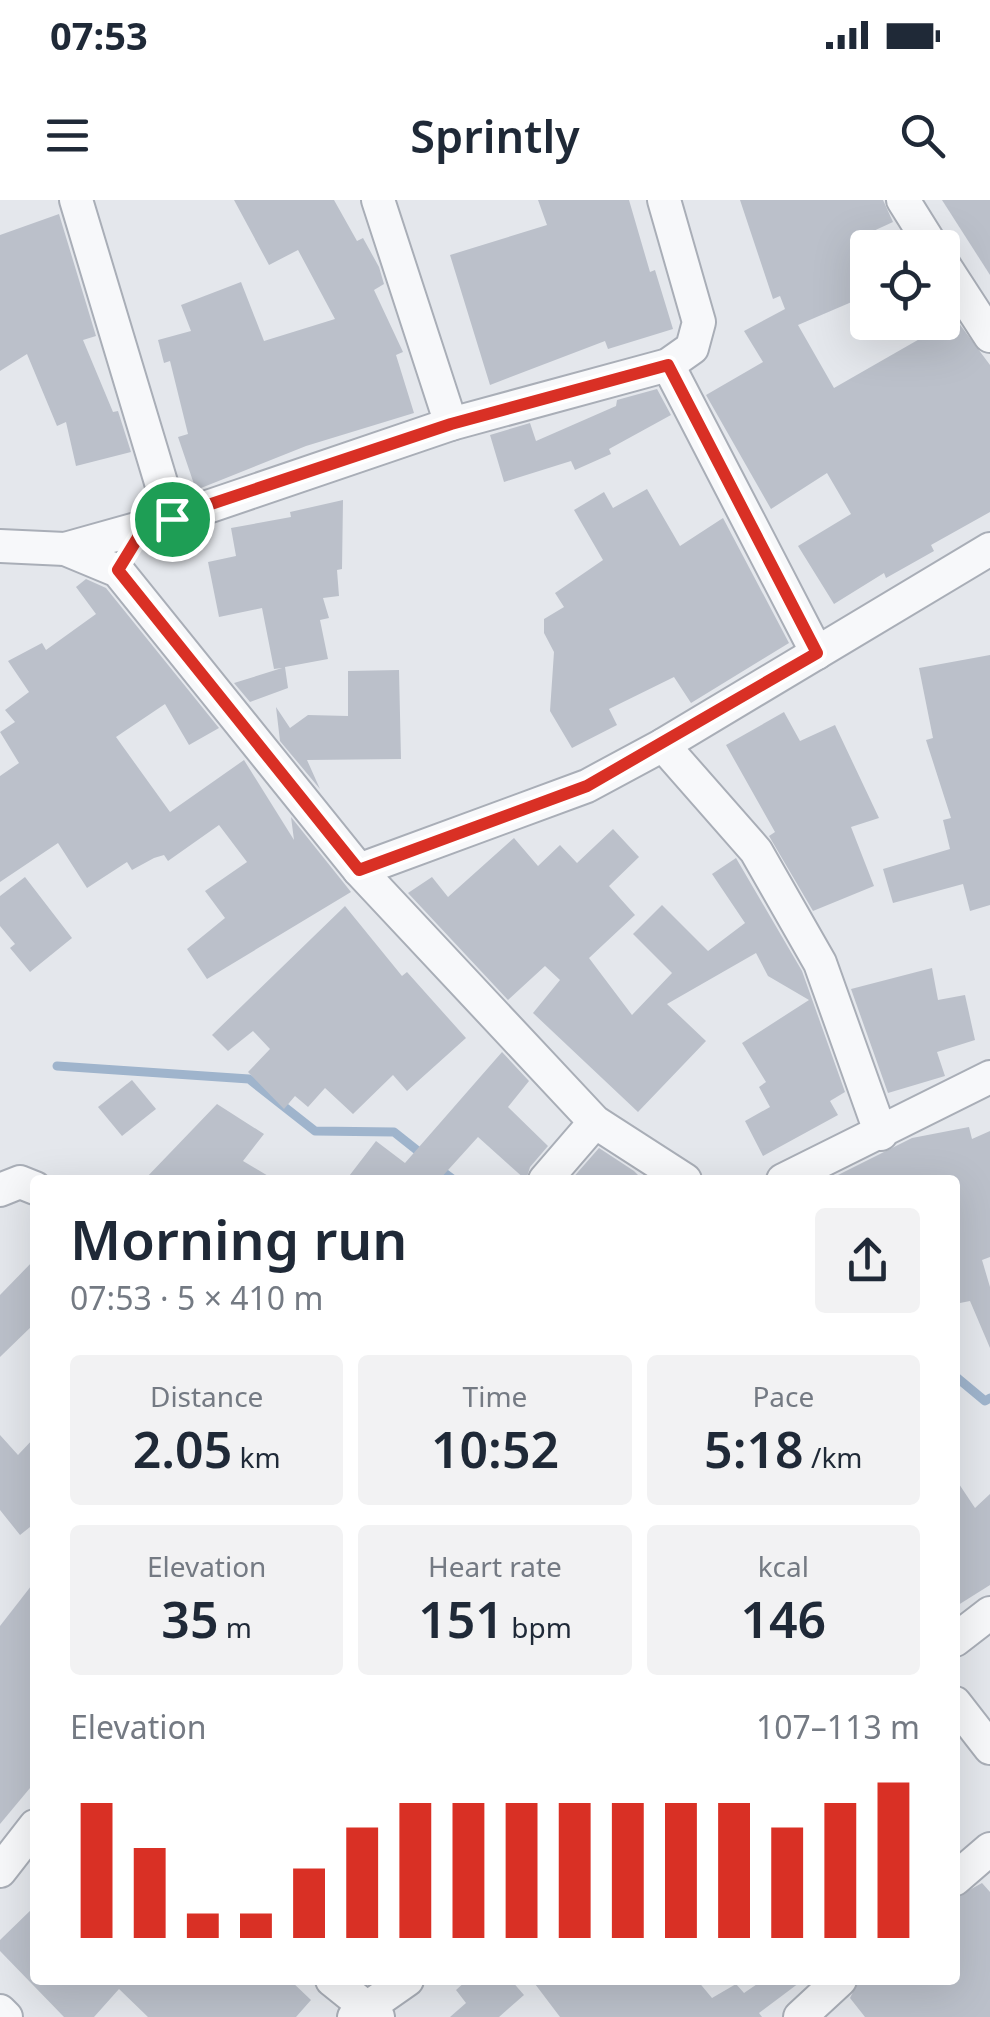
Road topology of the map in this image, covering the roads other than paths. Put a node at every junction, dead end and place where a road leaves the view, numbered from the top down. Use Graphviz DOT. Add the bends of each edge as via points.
graph roads {
  1 [pos="76,200"];
  2 [pos="378,200"];
  3 [pos="664,200"];
  4 [pos="904,200"];
  5 [pos="922,230"];
  6 [pos="960,290"];
  7 [pos="990,336"];
  8 [pos="668,365"];
  9 [pos="451,424"];
  10 [pos="158,523"];
  11 [pos="0,546"];
  12 [pos="65,548"];
  13 [pos="990,549"];
  14 [pos="118,570"];
  15 [pos="817,653"];
  16 [pos="663,745"];
  17 [pos="359,870"];
  18 [pos="990,1077"];
  19 [pos="595,1122"];
  20 [pos="881,1134"];
  21 [pos="549,1175"];
  22 [pos="676,1175"];
  23 [pos="794,1175"];
  24 [pos="30,1186"];
  25 [pos="0,1190"];
  26 [pos="990,1613"];
  27 [pos="960,1636"];
  28 [pos="960,1709"];
  29 [pos="990,1748"];
  30 [pos="30,1833"];
  31 [pos="990,1849"];
  32 [pos="0,1872"];
  33 [pos="960,1875"];
  34 [pos="337,1985"];
  35 [pos="401,1985"];
  36 [pos="832,1992"];
  37 [pos="0,2010"];
  38 [pos="366,2013"];
  39 [pos="6,2017"];
  40 [pos="800,2017"];
  1 -- 10 [label="street"];
  2 -- 9 [label="street"];
  3 -- 8 [label="street" via="700,322 692,348"];
  4 -- 5 [label="street"];
  6 -- 7 [label="street"];
  8 -- 9 [label="street"];
  8 -- 15 [label="street"];
  9 -- 10 [label="street"];
  10 -- 12 [label="street"];
  10 -- 14 [label="street"];
  11 -- 12 [label="street"];
  12 -- 14 [label="street"];
  13 -- 15 [label="street"];
  14 -- 17 [label="street"];
  15 -- 16 [label="street"];
  16 -- 17 [label="street" via="587,786"];
  16 -- 20 [label="street" via="756,851 820,963"];
  17 -- 19 [label="street"];
  18 -- 20 [label="street"];
  19 -- 21 [label="street"];
  19 -- 22 [label="street"];
  20 -- 23 [label="street"];
  24 -- 25 [label="street" via="20,1182"];
  26 -- 27 [label="street"];
  28 -- 29 [label="street"];
  30 -- 32 [label="street"];
  31 -- 33 [label="street"];
  34 -- 38 [label="street"];
  35 -- 38 [label="street"];
  36 -- 40 [label="street"];
  37 -- 39 [label="street"];
}
